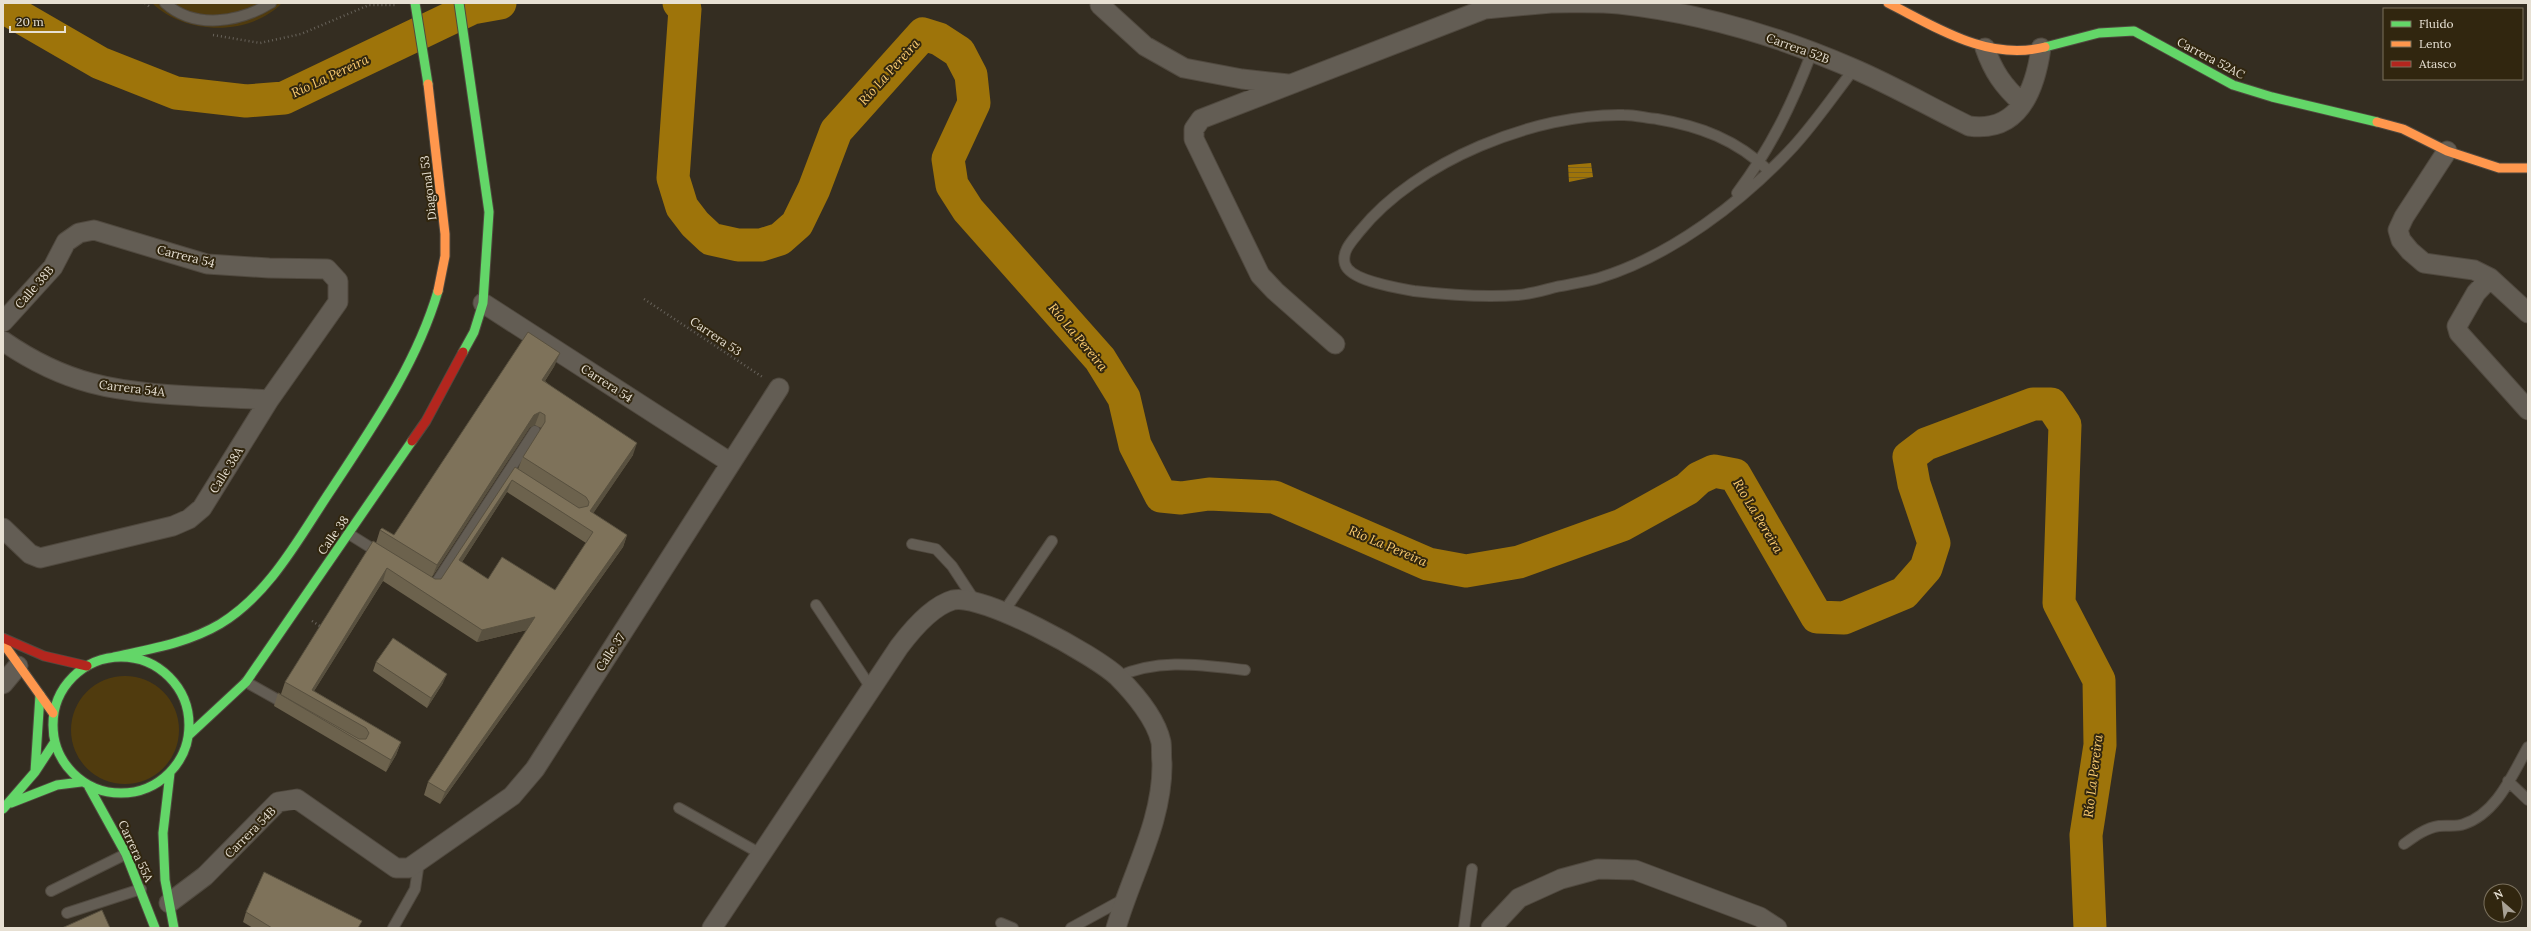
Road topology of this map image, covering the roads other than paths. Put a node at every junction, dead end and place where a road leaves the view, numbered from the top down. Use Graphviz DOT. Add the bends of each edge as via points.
graph roads {
  1 [pos="165,3"];
  2 [pos="271,3"];
  3 [pos="1552,3"];
  4 [pos="1888,3"];
  5 [pos="460,5"];
  6 [pos="1100,6"];
  7 [pos="416,7"];
  8 [pos="1985,48"];
  9 [pos="2041,48"];
  10 [pos="1812,52"];
  11 [pos="1854,69"];
  12 [pos="1292,84"];
  13 [pos="2022,103"];
  14 [pos="2447,151"];
  15 [pos="1759,161"];
  16 [pos="2528,168"];
  17 [pos="1769,171"];
  18 [pos="1730,203"];
  19 [pos="79,233"];
  20 [pos="2490,278"];
  21 [pos="338,281"];
  22 [pos="483,303"];
  23 [pos="2528,313"];
  24 [pos="3,322"];
  25 [pos="3,341"];
  26 [pos="1335,344"];
  27 [pos="779,388"];
  28 [pos="269,400"];
  29 [pos="2528,410"];
  30 [pos="535,431"];
  31 [pos="731,463"];
  32 [pos="3,528"];
  33 [pos="349,534"];
  34 [pos="1052,541"];
  35 [pos="912,544"];
  36 [pos="391,560"];
  37 [pos="422,579"];
  38 [pos="975,601"];
  39 [pos="816,605"];
  40 [pos="1003,613"];
  41 [pos="3,638"];
  42 [pos="3,644"];
  43 [pos="114,657"];
  44 [pos="18,666"];
  45 [pos="87,666"];
  46 [pos="1245,670"];
  47 [pos="1117,677"];
  48 [pos="246,682"];
  49 [pos="3,684"];
  50 [pos="872,688"];
  51 [pos="40,695"];
  52 [pos="299,712"];
  53 [pos="53,713"];
  54 [pos="189,735"];
  55 [pos="54,744"];
  56 [pos="2528,747"];
  57 [pos="35,772"];
  58 [pos="170,773"];
  59 [pos="2508,781"];
  60 [pos="85,784"];
  61 [pos="2528,800"];
  62 [pos="6,806"];
  63 [pos="679,808"];
  64 [pos="2404,844"];
  65 [pos="126,854"];
  66 [pos="761,854"];
  67 [pos="419,862"];
  68 [pos="396,868"];
  69 [pos="1472,869"];
  70 [pos="142,889"];
  71 [pos="51,891"];
  72 [pos="1124,899"];
  73 [pos="169,903"];
  74 [pos="67,912"];
  75 [pos="1001,923"];
  76 [pos="155,928"];
  77 [pos="174,928"];
  78 [pos="393,928"];
  79 [pos="712,928"];
  80 [pos="1013,928"];
  81 [pos="1071,928"];
  82 [pos="1116,928"];
  83 [pos="1464,928"];
  84 [pos="1491,928"];
  85 [pos="1777,928"];
  1 -- 2 [label="lane" via="179,14 227,20 249,15"];
  3 -- 10 [label="street, Carrera 52B" via="1618,4 1684,14 1749,30"];
  3 -- 12 [label="street, Carrera 52B" via="1484,9"];
  4 -- 8 [label="main road, Carrera 52AC"];
  5 -- 22 [label="main road" via="489,212"];
  6 -- 12 [label="street" via="1145,46 1184,68 1242,79"];
  7 -- 43 [label="main road, Diagonal 53" via="446,235 438,292 408,365 364,439 287,557 262,588 234,614 199,636"];
  8 -- 9 [label="main road, Carrera 52AC" via="2012,51"];
  8 -- 13 [label="street" via="1992,69 2005,88"];
  9 -- 13 [label="street, Carrera 52B" via="2038,68"];
  9 -- 14 [label="main road, Carrera 52AC" via="2098,31 2134,30 2233,85 2403,129"];
  10 -- 11 [label="street, Carrera 52B"];
  10 -- 15 [label="lane" via="1792,105"];
  11 -- 13 [label="street, Carrera 52B" via="1969,126 1997,126 2013,117"];
  11 -- 17 [label="lane" via="1794,145"];
  12 -- 26 [label="street, Carrera 52B" via="1201,119 1194,129 1194,139 1260,274 1275,291"];
  14 -- 16 [label="main road, Carrera 52AC" via="2499,168"];
  14 -- 20 [label="street" via="2404,217 2398,230 2400,240 2410,252 2424,262 2474,270"];
  15 -- 17 [label="lane"];
  15 -- 18 [label="lane"];
  15 -- 18 [label="lane" via="1725,139 1687,124 1625,114 1566,118 1461,154 1421,176 1376,211 1348,246 1344,257 1346,267 1354,275 1395,288 1460,297 1520,295 1600,278 1647,258 1692,233"];
  17 -- 18 [label="lane"];
  19 -- 21 [label="street, Carrera 54" via="94,230 207,264 327,269"];
  19 -- 24 [label="street, Calle 38B" via="66,242 53,267"];
  20 -- 23 [label="street"];
  20 -- 29 [label="street" via="2476,293 2457,326 2459,333"];
  21 -- 28 [label="street, Calle 38A" via="338,302"];
  22 -- 31 [label="street, Carrera 54"];
  22 -- 33 [label="main road, Calle 38" via="474,332 426,421"];
  25 -- 28 [label="street, Carrera 54A" via="48,367 91,383 137,390"];
  27 -- 31 [label="street, Calle 37"];
  28 -- 32 [label="street, Calle 38A" via="202,508 189,519 173,526 40,558 34,557"];
  30 -- 37 [label="lane" via="512,473 434,586"];
  31 -- 67 [label="street, Calle 37" via="535,769 512,796"];
  33 -- 36 [label="lane"];
  33 -- 48 [label="main road, Calle 38"];
  34 -- 40 [label="lane"];
  35 -- 38 [label="lane" via="936,549 952,566"];
  38 -- 40 [label="street"];
  38 -- 50 [label="street" via="953,600 926,616 912,629"];
  39 -- 50 [label="lane"];
  40 -- 47 [label="street" via="1070,643"];
  41 -- 45 [label="main road" via="27,651 61,663"];
  42 -- 44 [label="main road"];
  43 -- 45 [label="main road"];
  43 -- 54 [label="main road" via="132,658 149,663 164,672 177,685 185,700"];
  44 -- 49 [label="street"];
  44 -- 51 [label="main road"];
  45 -- 53 [label="main road" via="65,686"];
  46 -- 47 [label="lane" via="1198,664 1156,665 1135,668"];
  47 -- 72 [label="street" via="1147,713 1161,742 1162,786 1158,806"];
  48 -- 52 [label="lane"];
  48 -- 54 [label="main road, Calle 38"];
  50 -- 66 [label="street"];
  51 -- 53 [label="main road"];
  51 -- 57 [label="main road"];
  53 -- 55 [label="main road"];
  54 -- 58 [label="main road" via="182,756"];
  55 -- 57 [label="main road"];
  55 -- 60 [label="main road" via="64,765"];
  56 -- 59 [label="lane"];
  57 -- 62 [label="main road"];
  58 -- 60 [label="main road" via="144,790 129,794 113,794"];
  58 -- 73 [label="main road, Carrera 55A" via="163,833 165,880"];
  59 -- 61 [label="lane"];
  59 -- 64 [label="lane" via="2497,800 2479,816 2464,825 2438,826 2419,832"];
  60 -- 62 [label="main road" via="57,784"];
  60 -- 65 [label="main road, Carrera 55A"];
  63 -- 66 [label="lane"];
  65 -- 70 [label="main road, Carrera 55A"];
  65 -- 71 [label="lane"];
  66 -- 79 [label="street"];
  67 -- 68 [label="street, Calle 37" via="408,868"];
  67 -- 78 [label="lane" via="415,889"];
  68 -- 73 [label="street, Carrera 54B" via="297,799 278,802 205,876"];
  69 -- 83 [label="lane"];
  70 -- 74 [label="lane"];
  70 -- 76 [label="main road, Carrera 55A"];
  72 -- 81 [label="lane"];
  72 -- 82 [label="street"];
  73 -- 77 [label="main road, Carrera 55A"];
  75 -- 80 [label="lane"];
  84 -- 85 [label="street" via="1519,898 1561,879 1598,869 1635,870 1760,917"];
}
